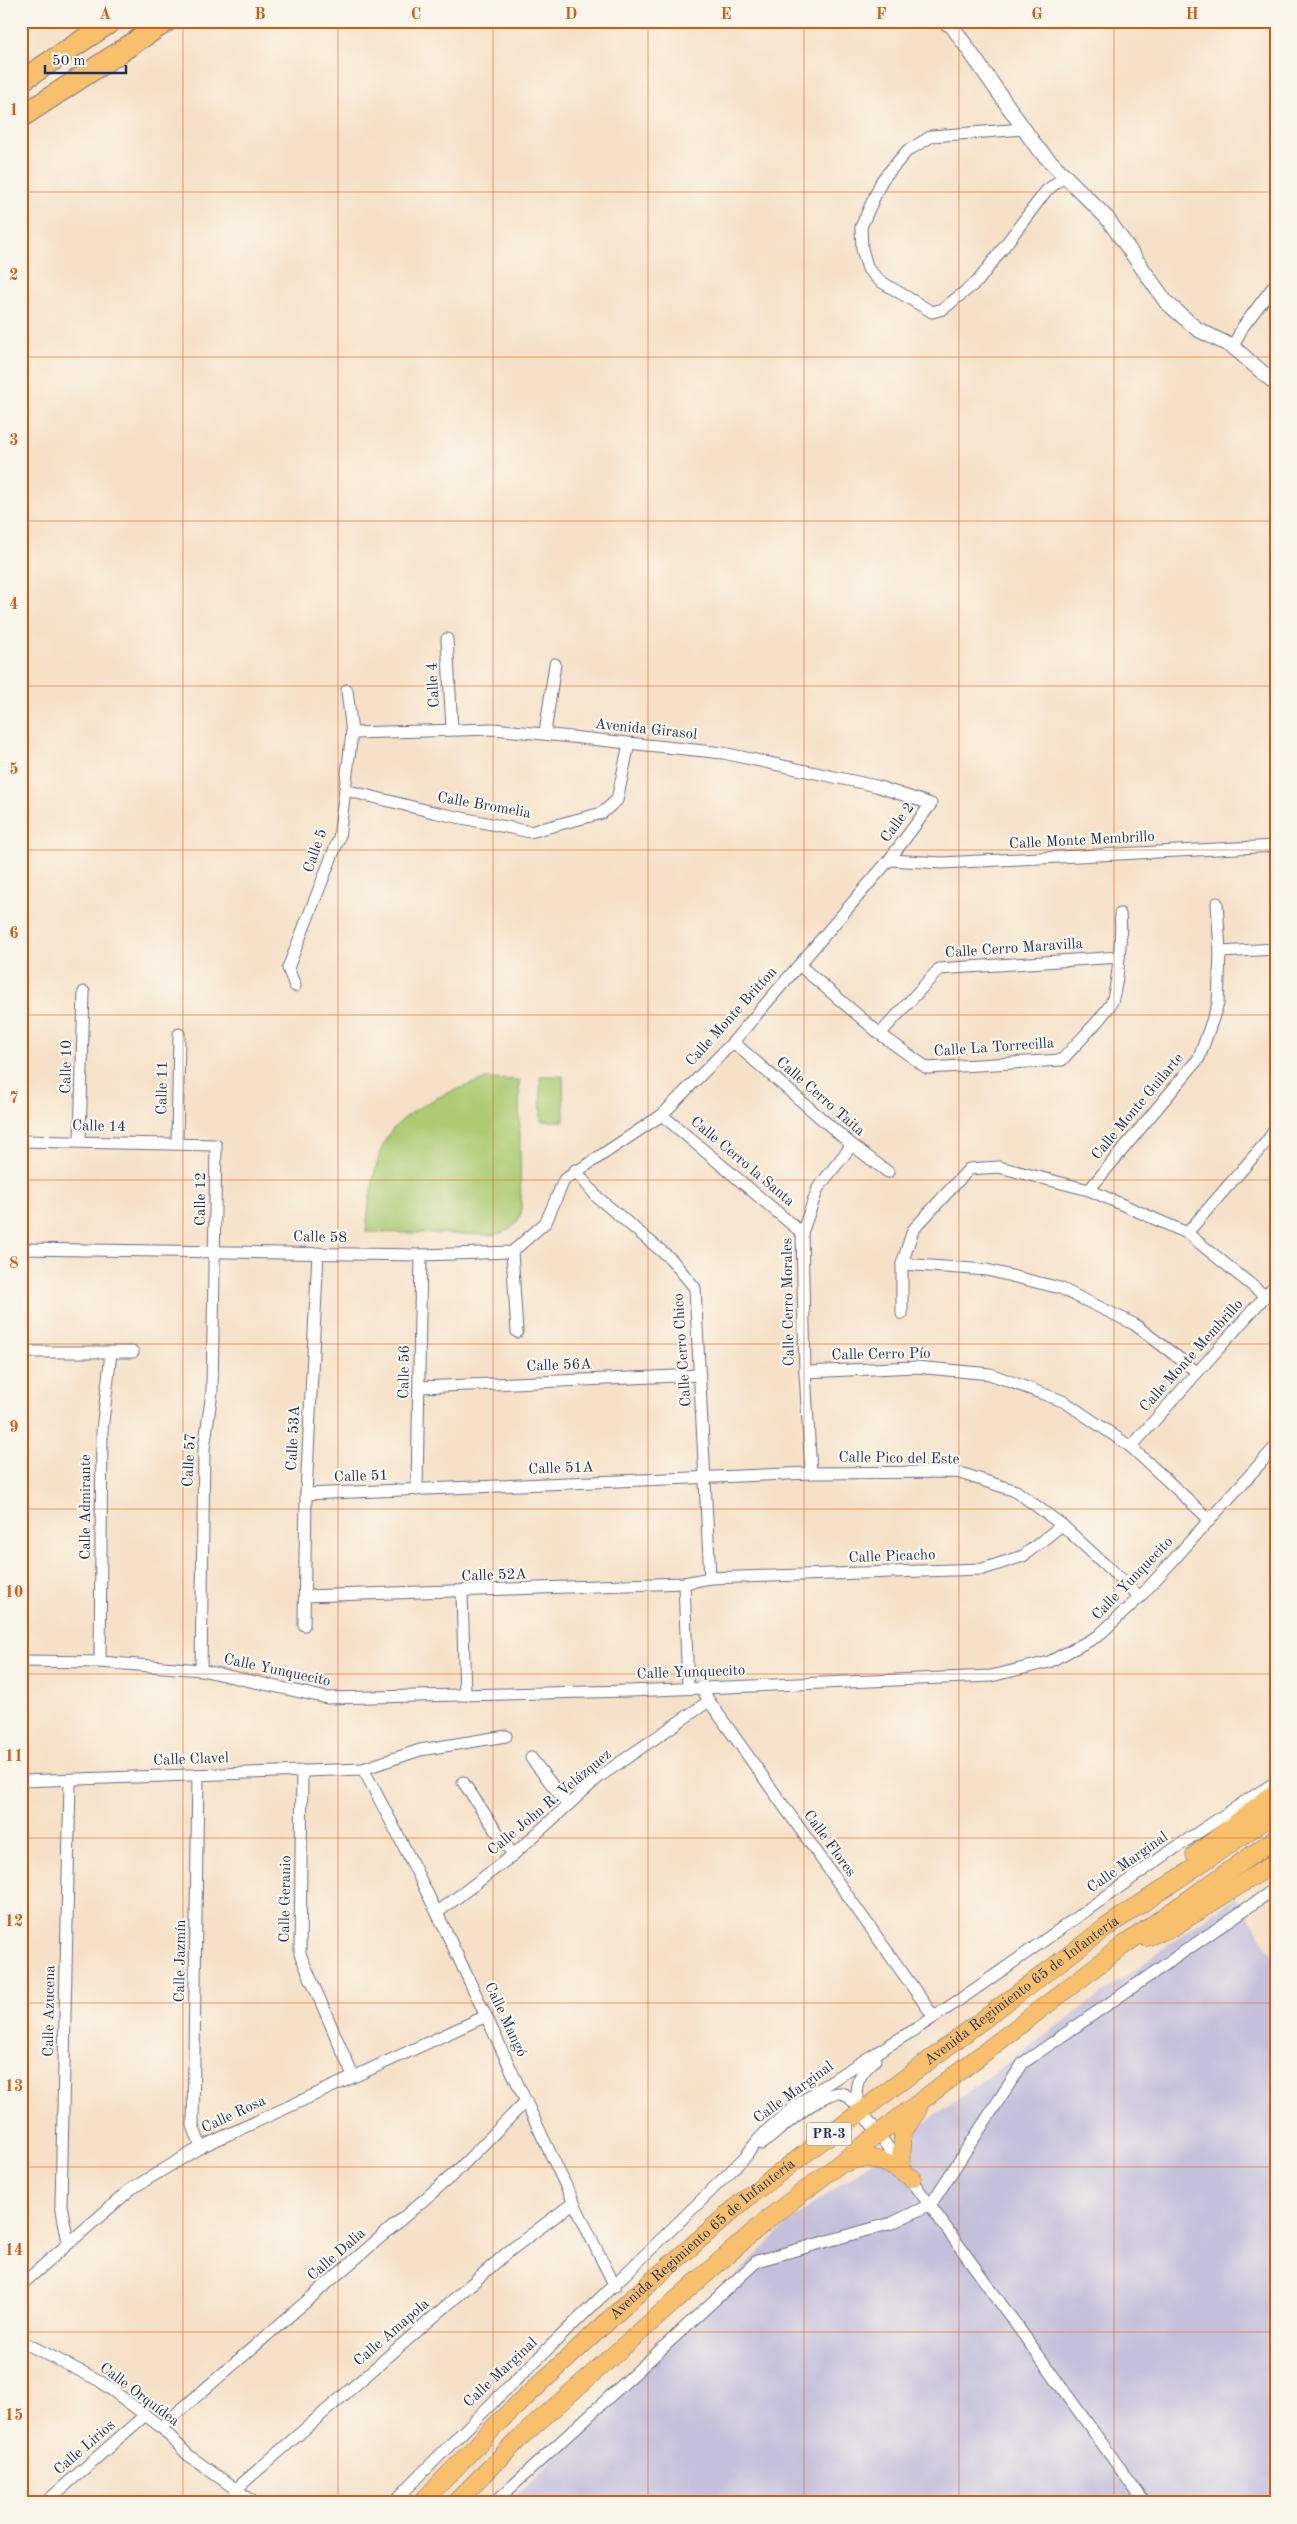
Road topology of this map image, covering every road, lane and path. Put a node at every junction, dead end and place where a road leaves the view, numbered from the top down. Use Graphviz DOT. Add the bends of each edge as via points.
graph roads {
  1 [pos="112,21"];
  2 [pos="167,21"];
  3 [pos="943,21"];
  4 [pos="21,81"];
  5 [pos="21,117"];
  6 [pos="1024,129"];
  7 [pos="1065,176"];
  8 [pos="1276,283"];
  9 [pos="1233,348"];
  10 [pos="1276,384"];
  11 [pos="447,639"];
  12 [pos="555,664"];
  13 [pos="347,690"];
  14 [pos="452,729"];
  15 [pos="352,732"];
  16 [pos="544,733"];
  17 [pos="629,744"];
  18 [pos="345,790"];
  19 [pos="931,804"];
  20 [pos="1276,846"];
  21 [pos="889,860"];
  22 [pos="1217,904"];
  23 [pos="1120,914"];
  24 [pos="1276,949"];
  25 [pos="1220,952"];
  26 [pos="1119,957"];
  27 [pos="799,965"];
  28 [pos="295,986"];
  29 [pos="84,992"];
  30 [pos="179,1034"];
  31 [pos="880,1034"];
  32 [pos="733,1042"];
  33 [pos="662,1115"];
  34 [pos="1276,1127"];
  35 [pos="21,1141"];
  36 [pos="80,1142"];
  37 [pos="176,1143"];
  38 [pos="216,1145"];
  39 [pos="852,1145"];
  40 [pos="575,1170"];
  41 [pos="888,1172"];
  42 [pos="1089,1190"];
  43 [pos="802,1233"];
  44 [pos="1187,1233"];
  45 [pos="21,1249"];
  46 [pos="216,1252"];
  47 [pos="512,1252"];
  48 [pos="318,1253"];
  49 [pos="421,1255"];
  50 [pos="902,1264"];
  51 [pos="1276,1284"];
  52 [pos="1265,1296"];
  53 [pos="902,1314"];
  54 [pos="517,1332"];
  55 [pos="21,1352"];
  56 [pos="111,1352"];
  57 [pos="133,1352"];
  58 [pos="806,1372"];
  59 [pos="1197,1372"];
  60 [pos="700,1375"];
  61 [pos="420,1387"];
  62 [pos="1276,1446"];
  63 [pos="1131,1448"];
  64 [pos="811,1474"];
  65 [pos="706,1478"];
  66 [pos="417,1490"];
  67 [pos="306,1494"];
  68 [pos="1210,1520"];
  69 [pos="1062,1526"];
  70 [pos="710,1578"];
  71 [pos="684,1583"];
  72 [pos="462,1592"];
  73 [pos="305,1596"];
  74 [pos="1140,1597"];
  75 [pos="304,1625"];
  76 [pos="21,1661"];
  77 [pos="100,1662"];
  78 [pos="201,1670"];
  79 [pos="688,1688"];
  80 [pos="701,1688"];
  81 [pos="465,1695"];
  82 [pos="708,1701"];
  83 [pos="506,1736"];
  84 [pos="531,1758"];
  85 [pos="363,1769"];
  86 [pos="302,1771"];
  87 [pos="198,1774"];
  88 [pos="21,1781"];
  89 [pos="70,1781"];
  90 [pos="463,1782"];
  91 [pos="1276,1782"];
  92 [pos="1276,1792"];
  93 [pos="568,1805"];
  94 [pos="1276,1813"];
  95 [pos="1276,1838"];
  96 [pos="513,1855"];
  97 [pos="1276,1862"];
  98 [pos="1276,1888"];
  99 [pos="438,1912"];
  100 [pos="1105,1928"];
  101 [pos="1124,1945"];
  102 [pos="486,2016"];
  103 [pos="934,2017"];
  104 [pos="898,2040"];
  105 [pos="353,2076"];
  106 [pos="930,2094"];
  107 [pos="526,2100"];
  108 [pos="861,2110"];
  109 [pos="878,2134"];
  110 [pos="201,2147"];
  111 [pos="747,2156"];
  112 [pos="901,2164"];
  113 [pos="837,2166"];
  114 [pos="912,2178"];
  115 [pos="573,2203"];
  116 [pos="931,2204"];
  117 [pos="68,2242"];
  118 [pos="21,2285"];
  119 [pos="615,2286"];
  120 [pos="21,2341"];
  121 [pos="144,2416"];
  122 [pos="161,2427"];
  123 [pos="235,2490"];
  124 [pos="45,2503"];
  125 [pos="255,2503"];
  126 [pos="393,2503"];
  127 [pos="422,2503"];
  128 [pos="455,2503"];
  129 [pos="494,2503"];
  130 [pos="1145,2503"];
  1 -- 4 [label="highway"];
  2 -- 5 [label="highway"];
  3 -- 6 [label="street" via="952,26"];
  6 -- 7 [label="street" via="1038,149"];
  6 -- 7 [label="street" via="932,136 907,151 882,180 861,227 862,249 868,269 880,282 932,312 943,309 978,280 1046,190"];
  7 -- 9 [label="street" via="1107,218 1166,302 1197,329"];
  8 -- 9 [label="street" via="1242,328"];
  9 -- 10 [label="street"];
  11 -- 14 [label="street, Calle 4"];
  12 -- 16 [label="street"];
  13 -- 15 [label="street, Calle 5"];
  14 -- 15 [label="street, Avenida Girasol"];
  14 -- 16 [label="street, Avenida Girasol"];
  15 -- 18 [label="street, Calle 5"];
  16 -- 17 [label="street, Avenida Girasol"];
  17 -- 18 [label="street, Calle Bromelia" via="617,800 602,813 530,832"];
  17 -- 19 [label="street, Avenida Girasol" via="723,754 876,786"];
  18 -- 28 [label="street, Calle 5" via="339,838 288,968"];
  19 -- 21 [label="street, Calle 2"];
  20 -- 21 [label="street, Calle Monte Membrillo" via="942,864"];
  21 -- 27 [label="street, Calle Monte Britton"];
  22 -- 25 [label="street, Calle Monte Guilarte"];
  23 -- 26 [label="street, Calle La Torrecilla"];
  24 -- 25 [label="street"];
  25 -- 42 [label="street, Calle Monte Guilarte" via="1218,1004 1199,1058"];
  26 -- 31 [label="street, Calle Cerro Maravilla" via="939,969"];
  26 -- 31 [label="street, Calle La Torrecilla" via="1112,1004 1062,1060 927,1068"];
  27 -- 31 [label="street, Calle La Torrecilla"];
  27 -- 32 [label="street, Calle Monte Britton"];
  29 -- 36 [label="street, Calle 10"];
  30 -- 37 [label="street, Calle 11"];
  32 -- 33 [label="street, Calle Monte Britton"];
  32 -- 39 [label="street, Calle Cerro Taita"];
  33 -- 40 [label="street, Calle Monte Britton"];
  33 -- 43 [label="street, Calle Cerro la Santa"];
  34 -- 44 [label="street"];
  35 -- 36 [label="street, Calle 14"];
  36 -- 37 [label="street, Calle 14"];
  37 -- 38 [label="street, Calle 14"];
  38 -- 46 [label="street, Calle 12"];
  39 -- 41 [label="street, Calle Cerro Taita"];
  39 -- 43 [label="street, Calle Cerro Morales" via="818,1188"];
  40 -- 47 [label="street" via="564,1180 546,1222"];
  40 -- 60 [label="street, Calle Cerro Chico" via="597,1197 671,1259 695,1288"];
  42 -- 44 [label="street"];
  42 -- 50 [label="street" via="999,1167 969,1169 914,1230"];
  43 -- 58 [label="street, Calle Cerro Morales"];
  44 -- 52 [label="street"];
  45 -- 46 [label="street, Calle 58"];
  46 -- 48 [label="street, Calle 58"];
  46 -- 78 [label="street, Calle 57" via="212,1392 204,1449"];
  47 -- 49 [label="street, Calle 58"];
  47 -- 54 [label="street"];
  48 -- 49 [label="street, Calle 58"];
  48 -- 67 [label="street, Calle 53A"];
  49 -- 61 [label="street, Calle 56"];
  50 -- 53 [label="street"];
  50 -- 59 [label="street" via="987,1270 1060,1288 1134,1324"];
  51 -- 52 [label="street, Calle Monte Membrillo"];
  52 -- 59 [label="street, Calle Monte Membrillo"];
  55 -- 56 [label="street"];
  56 -- 57 [label="street"];
  56 -- 77 [label="street, Calle Admirante" via="102,1430"];
  58 -- 63 [label="street, Calle Cerro Pío" via="916,1367 990,1374 1065,1402"];
  58 -- 64 [label="street, Calle Cerro Morales"];
  59 -- 63 [label="street, Calle Monte Membrillo"];
  60 -- 61 [label="street, Calle 56A"];
  60 -- 65 [label="street, Calle Cerro Chico"];
  61 -- 66 [label="street, Calle 56"];
  62 -- 68 [label="street, Calle Yunquecito"];
  63 -- 68 [label="street, Calle Cerro Pío"];
  64 -- 65 [label="street, Calle Pico del Este"];
  64 -- 69 [label="street, Calle Pico del Este" via="957,1472 1016,1491"];
  65 -- 66 [label="street, Calle 51A"];
  65 -- 70 [label="street, Calle Cerro Chico"];
  66 -- 67 [label="street, Calle 51"];
  67 -- 73 [label="street, Calle 53A"];
  68 -- 74 [label="street, Calle Yunquecito"];
  69 -- 70 [label="street, Calle Picacho" via="1023,1556 983,1569"];
  69 -- 74 [label="street, Calle Pico del Este"];
  70 -- 71 [label="street, Calle Picacho"];
  71 -- 72 [label="street, Calle 52A"];
  71 -- 79 [label="street"];
  72 -- 73 [label="street, Calle 52A"];
  72 -- 81 [label="street"];
  73 -- 75 [label="street, Calle 53A"];
  74 -- 80 [label="street, Calle Yunquecito" via="1098,1636 1049,1662 991,1676"];
  76 -- 77 [label="street, Calle Yunquecito"];
  77 -- 78 [label="street, Calle Yunquecito"];
  78 -- 81 [label="street, Calle Yunquecito" via="327,1698"];
  79 -- 80 [label="street, Calle Yunquecito"];
  79 -- 81 [label="street, Calle Yunquecito"];
  80 -- 82 [label="street, Calle Flores"];
  82 -- 93 [label="street, Calle John R. Velázquez" via="600,1778"];
  82 -- 103 [label="street, Calle Flores"];
  83 -- 85 [label="street, Calle Clavel" via="420,1750"];
  84 -- 93 [label="street"];
  85 -- 86 [label="street, Calle Clavel"];
  85 -- 99 [label="street, Calle Mangó"];
  86 -- 87 [label="street, Calle Clavel"];
  86 -- 105 [label="street, Calle Geranio" via="300,1954"];
  87 -- 89 [label="street, Calle Clavel"];
  87 -- 110 [label="street, Calle Jazmín" via="193,2126"];
  88 -- 89 [label="street, Calle Clavel"];
  89 -- 117 [label="street, Calle Azucena" via="61,2205"];
  90 -- 96 [label="street"];
  91 -- 103 [label="street, Calle Marginal" via="1206,1826"];
  92 -- 100 [label="main road"];
  93 -- 96 [label="street, Calle John R. Velázquez"];
  94 -- 100 [label="main road, Avenida Regimiento 65 de Infantería / PR-3"];
  95 -- 101 [label="main road, Avenida Regimiento 65 de Infantería / PR-3"];
  96 -- 99 [label="street, Calle John R. Velázquez"];
  97 -- 101 [label="main road" via="1173,1927"];
  98 -- 116 [label="street" via="1024,2063"];
  99 -- 102 [label="street, Calle Mangó"];
  100 -- 108 [label="main road, Avenida Regimiento 65 de Infantería / PR-3"];
  101 -- 106 [label="main road, Avenida Regimiento 65 de Infantería / PR-3"];
  102 -- 105 [label="street, Calle Rosa"];
  102 -- 107 [label="street, Calle Mangó"];
  103 -- 104 [label="street, Calle Marginal"];
  104 -- 108 [label="street" via="856,2081 855,2093"];
  104 -- 111 [label="street, Calle Marginal" via="810,2096 757,2139"];
  105 -- 110 [label="street, Calle Rosa"];
  106 -- 109 [label="main road, Avenida Regimiento 65 de Infantería / PR-3"];
  106 -- 112 [label="main road" via="903,2132"];
  107 -- 115 [label="street, Calle Mangó"];
  107 -- 122 [label="street, Calle Dalia" via="456,2172"];
  108 -- 109 [label="street"];
  108 -- 111 [label="street" via="842,2093 833,2094 818,2101"];
  108 -- 127 [label="main road, Avenida Regimiento 65 de Infantería / PR-3" via="750,2195 635,2296 502,2419"];
  109 -- 112 [label="street"];
  109 -- 113 [label="main road, Avenida Regimiento 65 de Infantería / PR-3"];
  110 -- 117 [label="street, Calle Rosa" via="131,2189"];
  111 -- 119 [label="street, Calle Marginal"];
  112 -- 114 [label="street"];
  113 -- 114 [label="main road" via="868,2156"];
  113 -- 128 [label="main road, Avenida Regimiento 65 de Infantería / PR-3" via="769,2218 634,2334 522,2436"];
  114 -- 116 [label="street"];
  115 -- 119 [label="street, Calle Mangó"];
  115 -- 123 [label="street, Calle Amapola" via="508,2252"];
  116 -- 129 [label="street" via="892,2223 757,2261"];
  116 -- 130 [label="street"];
  117 -- 118 [label="street, Calle Rosa"];
  119 -- 126 [label="street, Calle Marginal" via="480,2412"];
  120 -- 121 [label="street, Calle Orquídea" via="100,2381"];
  121 -- 122 [label="street, Calle Orquídea"];
  121 -- 124 [label="street, Calle Lirios"];
  122 -- 123 [label="street, Calle Orquídea" via="188,2455"];
  123 -- 125 [label="street, Calle Orquídea"];
}
